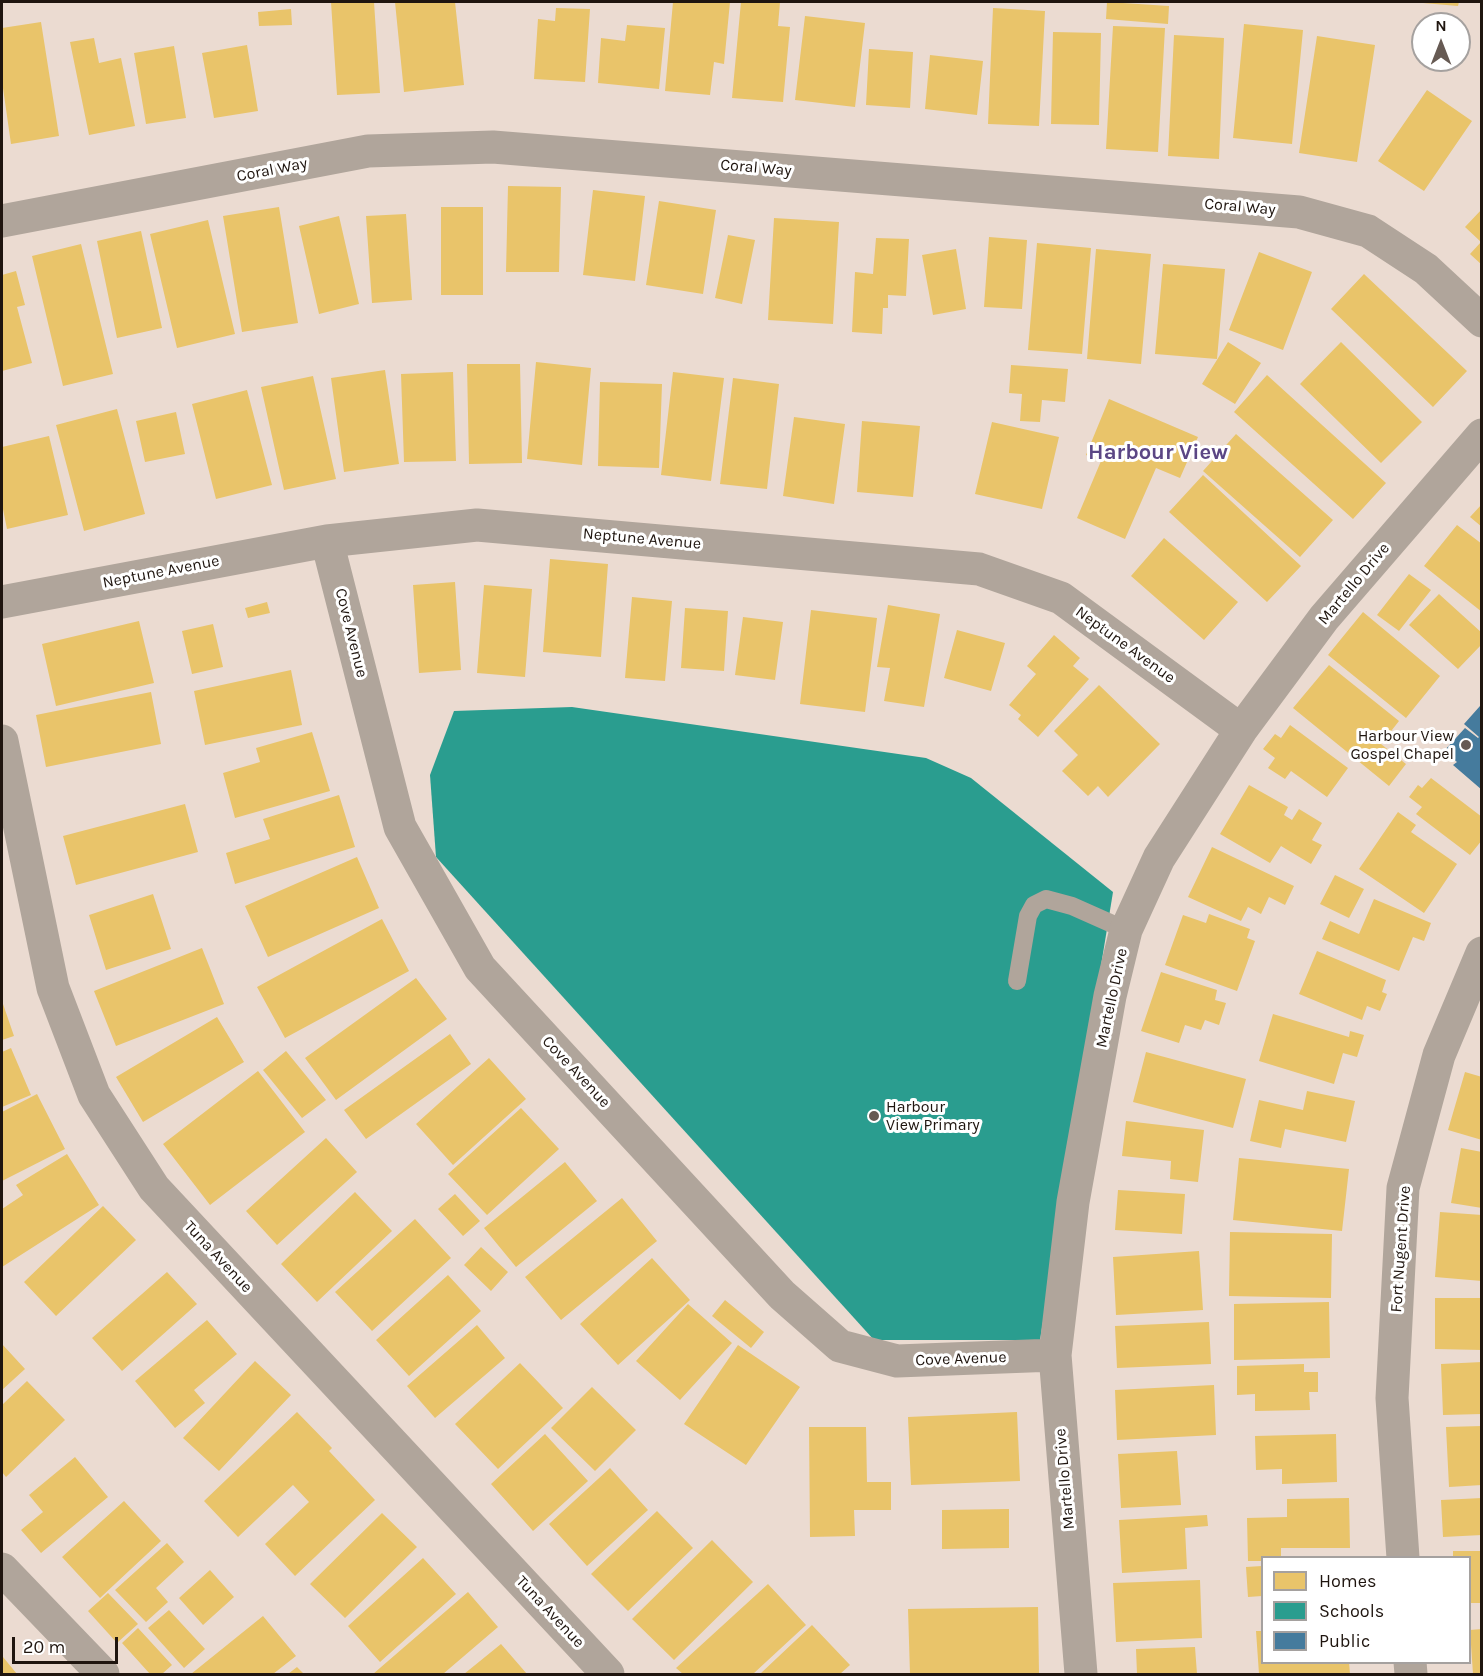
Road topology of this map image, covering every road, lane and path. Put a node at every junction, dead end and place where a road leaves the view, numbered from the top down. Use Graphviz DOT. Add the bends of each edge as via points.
graph roads {
  1 [pos="2,221"];
  2 [pos="1482,321"];
  3 [pos="1482,435"];
  4 [pos="327,541"];
  5 [pos="2,602"];
  6 [pos="1240,730"];
  7 [pos="2,741"];
  8 [pos="1126,930"];
  9 [pos="1482,953"];
  10 [pos="1017,981"];
  11 [pos="1055,1355"];
  12 [pos="1403,1556"];
  13 [pos="2,1569"];
  14 [pos="103,1674"];
  15 [pos="608,1674"];
  16 [pos="1081,1674"];
  1 -- 2 [label="street, Coral Way" via="368,151 493,147 1299,212 1368,231 1426,269"];
  3 -- 6 [label="street, Martello Drive" via="1324,618"];
  4 -- 5 [label="street, Neptune Avenue"];
  4 -- 6 [label="street, Neptune Avenue" via="477,525 979,569 1062,598"];
  4 -- 11 [label="street, Cove Avenue" via="400,826 480,968 782,1295 840,1346 897,1361"];
  6 -- 8 [label="street, Martello Drive" via="1159,858"];
  7 -- 15 [label="street, Tuna Avenue" via="53,988 94,1095 142,1170 154,1188"];
  8 -- 10 [label="lane" via="1072,906 1046,900 1034,905 1028,916"];
  8 -- 11 [label="street, Martello Drive" via="1110,996 1073,1202"];
  9 -- 12 [label="street, Fort Nugent Drive" via="1439,1055 1403,1188 1392,1398"];
  11 -- 16 [label="street, Martello Drive"];
  13 -- 14 [label="street"];
}
